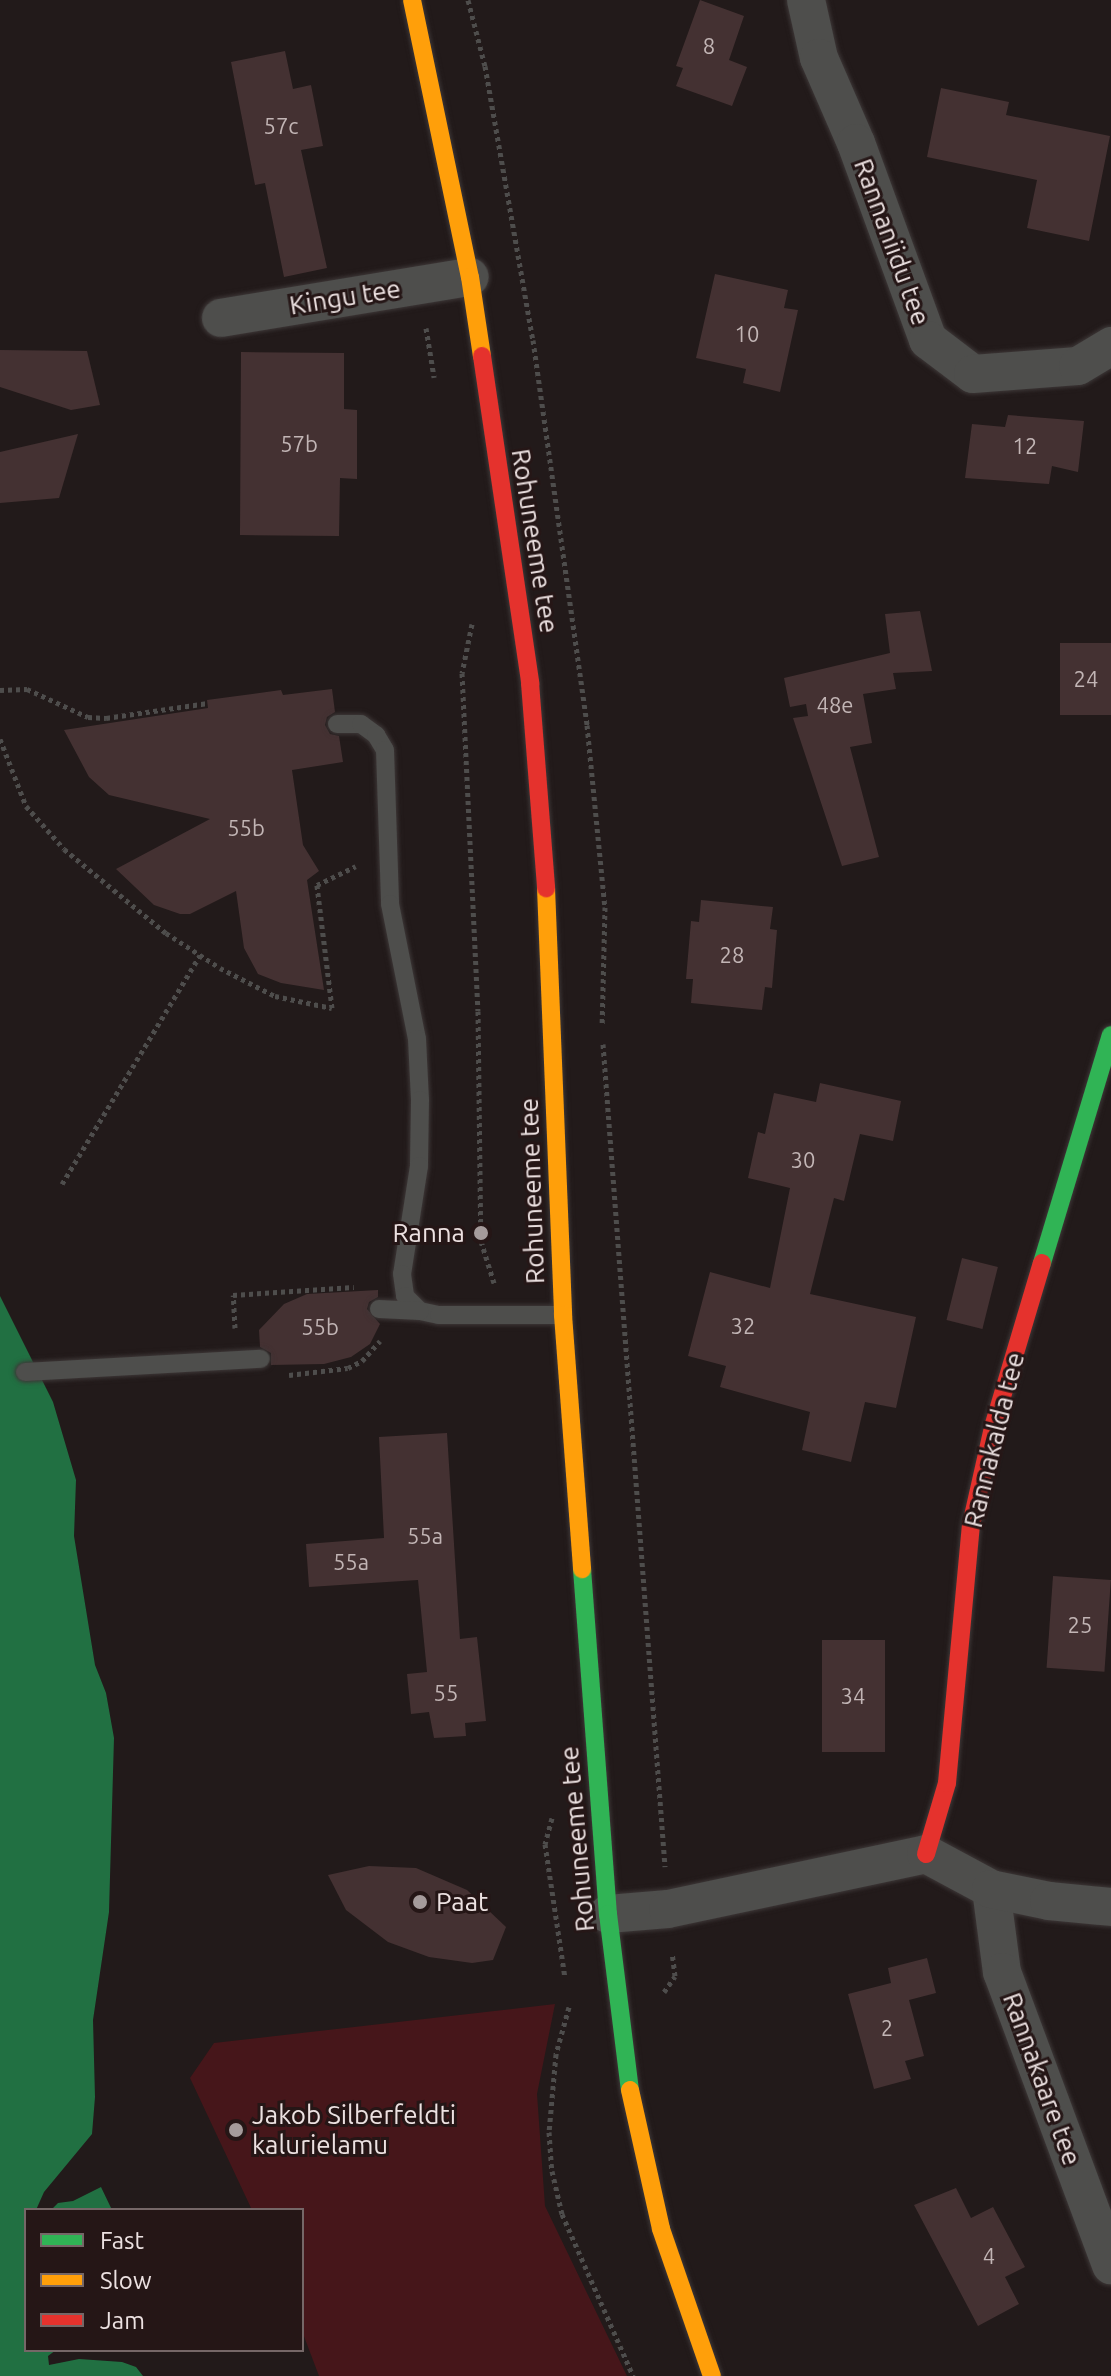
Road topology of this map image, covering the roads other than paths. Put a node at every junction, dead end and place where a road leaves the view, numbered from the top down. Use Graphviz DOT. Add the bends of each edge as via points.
graph roads {
  1 [pos="412,0"];
  2 [pos="806,0"];
  3 [pos="470,277"];
  4 [pos="221,318"];
  5 [pos="1111,346"];
  6 [pos="337,724"];
  7 [pos="1111,1035"];
  8 [pos="384,1309"];
  9 [pos="420,1311"];
  10 [pos="563,1315"];
  11 [pos="250,1360"];
  12 [pos="25,1372"];
  13 [pos="926,1854"];
  14 [pos="991,1889"];
  15 [pos="1111,1907"];
  16 [pos="608,1914"];
  17 [pos="1111,2265"];
  18 [pos="712,2376"];
  1 -- 3 [label="street, Rohuneeme tee"];
  2 -- 5 [label="street, Rannaniidu tee" via="819,58 928,340 973,374 1078,366"];
  3 -- 4 [label="street, Kingu tee"];
  3 -- 10 [label="street, Rohuneeme tee" via="530,683 548,914"];
  6 -- 9 [label="lane" via="361,724 385,750 390,904 417,1039 420,1100 419,1166 402,1274 405,1296"];
  7 -- 13 [label="street, Rannakalda tee" via="993,1427 971,1525 947,1783"];
  8 -- 9 [label="lane"];
  9 -- 10 [label="lane"];
  10 -- 16 [label="street, Rohuneeme tee"];
  11 -- 12 [label="lane"];
  13 -- 14 [label="street"];
  13 -- 16 [label="street" via="668,1909"];
  14 -- 15 [label="street"];
  14 -- 17 [label="street, Rannakaare tee" via="1002,1972"];
  16 -- 18 [label="street, Rohuneeme tee" via="632,2106 661,2229"];
}
